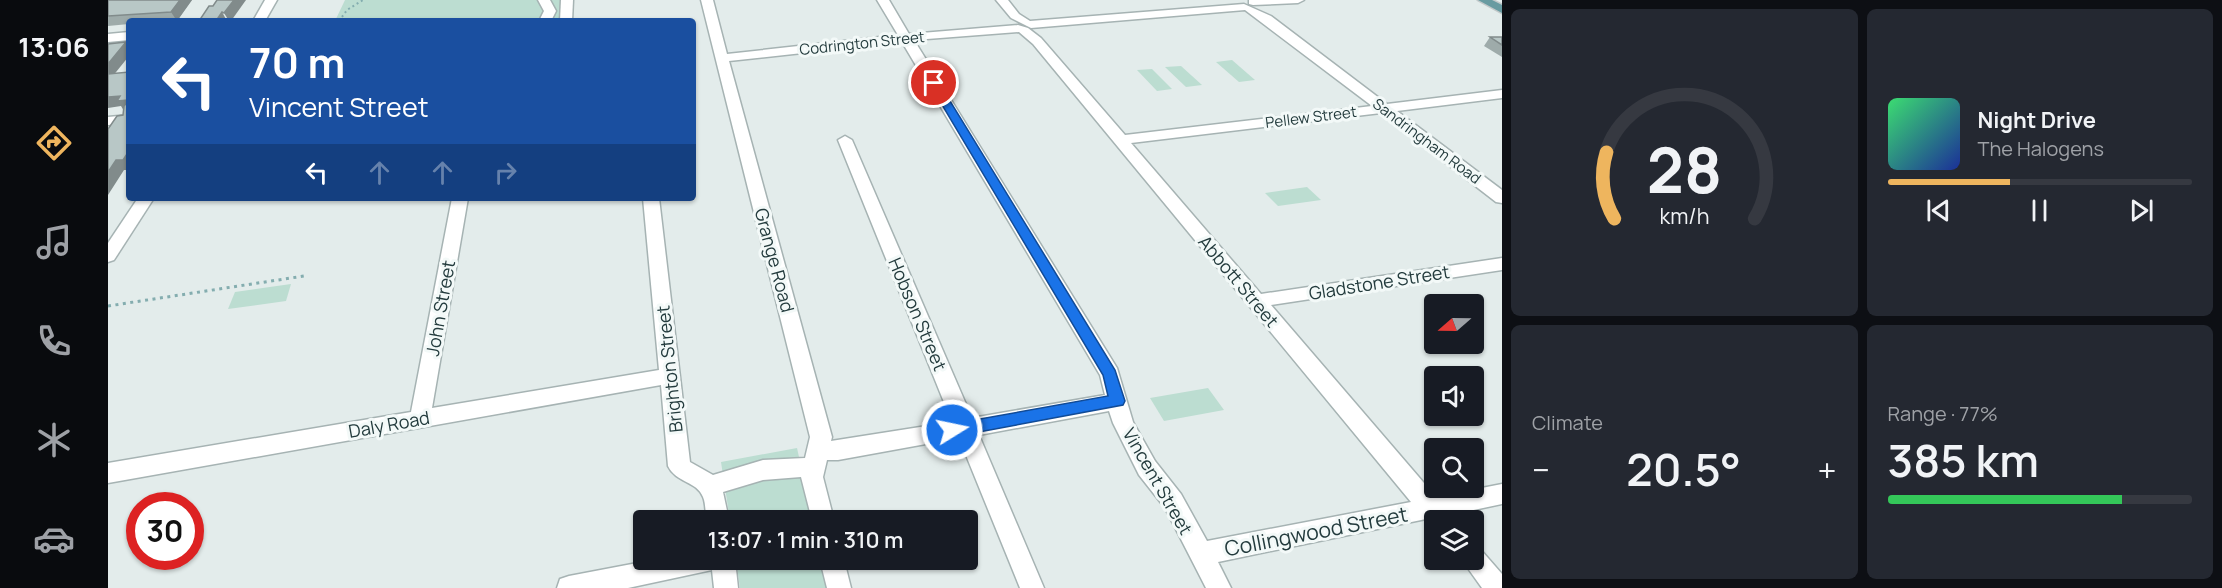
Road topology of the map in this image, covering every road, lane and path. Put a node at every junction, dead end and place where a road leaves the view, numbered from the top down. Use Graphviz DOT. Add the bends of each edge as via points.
graph roads {
  1 [pos="272,0"];
  2 [pos="363,0"];
  3 [pos="544,0"];
  4 [pos="567,0"];
  5 [pos="707,0"];
  6 [pos="883,0"];
  7 [pos="1002,0"];
  8 [pos="1298,0"];
  9 [pos="1484,0"];
  10 [pos="1250,5"];
  11 [pos="1502,10"];
  12 [pos="261,18"];
  13 [pos="341,18"];
  14 [pos="546,18"];
  15 [pos="566,18"];
  16 [pos="1025,27"];
  17 [pos="126,36"];
  18 [pos="108,38"];
  19 [pos="906,39"];
  20 [pos="722,58"];
  21 [pos="1502,94"];
  22 [pos="1384,108"];
  23 [pos="126,119"];
  24 [pos="108,121"];
  25 [pos="845,140"];
  26 [pos="1120,140"];
  27 [pos="1502,198"];
  28 [pos="144,201"];
  29 [pos="459,201"];
  30 [pos="651,201"];
  31 [pos="108,256"];
  32 [pos="1502,264"];
  33 [pos="304,276"];
  34 [pos="1256,301"];
  35 [pos="108,306"];
  36 [pos="669,376"];
  37 [pos="1118,401"];
  38 [pos="420,419"];
  39 [pos="965,428"];
  40 [pos="816,459"];
  41 [pos="108,473"];
  42 [pos="711,486"];
  43 [pos="1502,494"];
  44 [pos="716,510"];
  45 [pos="820,510"];
  46 [pos="1432,510"];
  47 [pos="1452,510"];
  48 [pos="1424,517"];
  49 [pos="1200,554"];
  50 [pos="660,570"];
  51 [pos="724,570"];
  52 [pos="834,570"];
  53 [pos="1483,570"];
  54 [pos="572,588"];
  55 [pos="726,588"];
  56 [pos="839,588"];
  57 [pos="1032,588"];
  58 [pos="1219,588"];
  59 [pos="1498,588"];
  1 -- 12 [label="street"];
  2 -- 13 [label="path"];
  3 -- 14 [label="street" via="550,11"];
  4 -- 15 [label="street"];
  5 -- 20 [label="street, Grange Road"];
  6 -- 19 [label="street, Vincent Street"];
  7 -- 16 [label="street, Abbott Street"];
  8 -- 10 [label="street, Codrington Street"];
  9 -- 11 [label="main road"];
  10 -- 16 [label="street, Codrington Street"];
  10 -- 22 [label="street, Sandringham Road"];
  16 -- 19 [label="street, Codrington Street"];
  16 -- 26 [label="street, Abbott Street"];
  17 -- 18 [label="street"];
  19 -- 20 [label="street, Codrington Street"];
  19 -- 37 [label="street, Vincent Street" via="1110,374"];
  20 -- 40 [label="street, Grange Road" via="821,437"];
  21 -- 22 [label="street, Pellew Street"];
  22 -- 26 [label="street, Pellew Street"];
  22 -- 27 [label="street, Sandringham Road"];
  23 -- 24 [label="street"];
  25 -- 39 [label="street, Hobson Street"];
  26 -- 34 [label="street, Abbott Street"];
  28 -- 31 [label="street"];
  29 -- 38 [label="street, John Street"];
  30 -- 36 [label="street, Brighton Street"];
  32 -- 34 [label="street, Gladstone Street"];
  33 -- 35 [label="path"];
  34 -- 46 [label="street, Abbott Street"];
  36 -- 38 [label="street, Daly Road"];
  36 -- 42 [label="street, Brighton Street" via="679,466"];
  37 -- 39 [label="street"];
  37 -- 49 [label="street, Vincent Street" via="1123,423 1147,468 1173,501"];
  38 -- 41 [label="street, Daly Road"];
  39 -- 40 [label="street" via="838,451"];
  39 -- 57 [label="street, Hobson Street"];
  40 -- 42 [label="street"];
  40 -- 45 [label="street, Grange Road" via="812,477"];
  42 -- 44 [label="street"];
  43 -- 47 [label="street, Collingwood Street"];
  48 -- 49 [label="street, Collingwood Street"];
  49 -- 58 [label="street, Vincent Street"];
  50 -- 54 [label="street"];
  51 -- 55 [label="street"];
  52 -- 56 [label="street"];
  53 -- 59 [label="street"];
}
